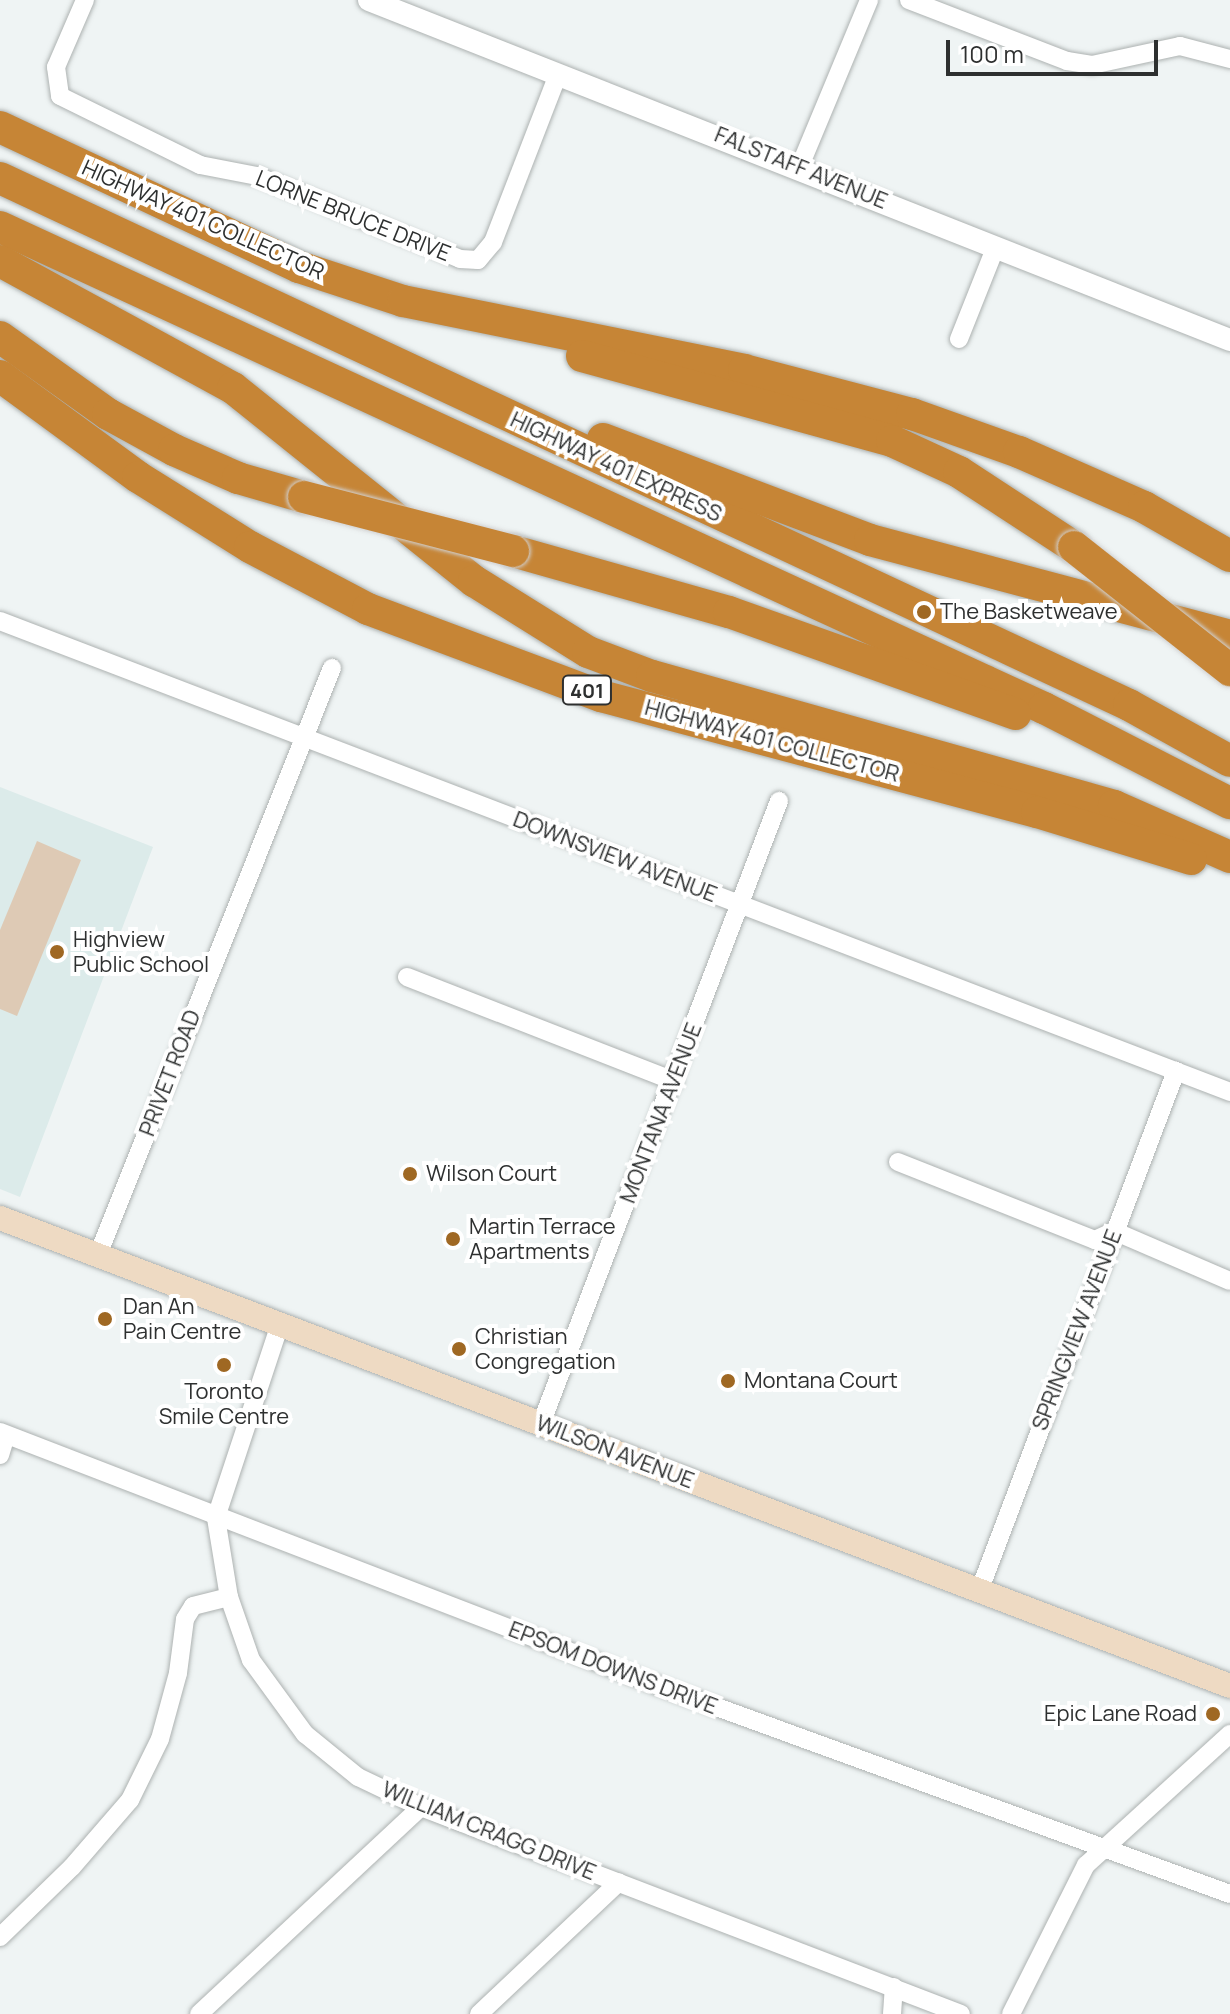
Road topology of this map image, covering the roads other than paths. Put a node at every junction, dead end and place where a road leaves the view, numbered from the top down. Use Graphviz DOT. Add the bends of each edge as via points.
graph roads {
  1 [pos="85,0"];
  2 [pos="369,0"];
  3 [pos="869,0"];
  4 [pos="909,0"];
  5 [pos="1230,59"];
  6 [pos="558,74"];
  7 [pos="0,127"];
  8 [pos="800,166"];
  9 [pos="0,178"];
  10 [pos="0,227"];
  11 [pos="996,246"];
  12 [pos="0,261"];
  13 [pos="403,301"];
  14 [pos="0,337"];
  15 [pos="959,339"];
  16 [pos="1230,340"];
  17 [pos="0,376"];
  18 [pos="492,409"];
  19 [pos="1230,556"];
  20 [pos="0,621"];
  21 [pos="1230,636"];
  22 [pos="332,668"];
  23 [pos="1230,670"];
  24 [pos="302,736"];
  25 [pos="1139,756"];
  26 [pos="1230,761"];
  27 [pos="779,801"];
  28 [pos="1230,803"];
  29 [pos="1230,857"];
  30 [pos="1230,874"];
  31 [pos="738,904"];
  32 [pos="407,977"];
  33 [pos="1176,1071"];
  34 [pos="674,1081"];
  35 [pos="1230,1092"];
  36 [pos="898,1162"];
  37 [pos="0,1218"];
  38 [pos="1114,1231"];
  39 [pos="98,1255"];
  40 [pos="1230,1281"];
  41 [pos="279,1327"];
  42 [pos="541,1424"];
  43 [pos="3,1434"];
  44 [pos="0,1455"];
  45 [pos="216,1518"];
  46 [pos="980,1589"];
  47 [pos="229,1597"];
  48 [pos="1230,1686"];
  49 [pos="1230,1734"];
  50 [pos="421,1807"];
  51 [pos="1101,1850"];
  52 [pos="619,1882"];
  53 [pos="1230,1894"];
  54 [pos="0,1937"];
  55 [pos="894,1987"];
  56 [pos="199,2014"];
  57 [pos="479,2014"];
  58 [pos="892,2014"];
  59 [pos="961,2014"];
  60 [pos="1011,2014"];
  1 -- 6 [label="street, LORNE BRUCE DRIVE" via="56,67 60,96 200,165 257,176 441,252 478,260 493,242"];
  2 -- 6 [label="street, FALSTAFF AVENUE"];
  3 -- 8 [label="street"];
  4 -- 5 [label="street" via="1067,61 1092,65 1180,46"];
  6 -- 8 [label="street, FALSTAFF AVENUE"];
  7 -- 13 [label="highway, HIGHWAY 401 COLLECTOR" via="299,267"];
  8 -- 11 [label="street, FALSTAFF AVENUE"];
  9 -- 18 [label="highway, HIGHWAY 401 EXPRESS"];
  10 -- 25 [label="highway, HIGHWAY 401 EXPRESS"];
  11 -- 15 [label="street"];
  11 -- 16 [label="street, FALSTAFF AVENUE"];
  12 -- 29 [label="highway" via="233,388 474,581 588,652 667,680 1114,806"];
  13 -- 19 [label="highway, HIGHWAY 401 COLLECTOR" via="744,370 912,414 1019,452 1144,507"];
  13 -- 23 [label="highway, bridge" via="607,364 892,441 959,472 1074,547"];
  14 -- 25 [label="highway, bridge" via="108,414 238,478 729,612"];
  17 -- 30 [label="highway, HIGHWAY 401 COLLECTOR / 401" via="138,477 250,547 368,609 601,696 1037,812"];
  18 -- 21 [label="highway" via="582,430 870,540"];
  18 -- 26 [label="highway, HIGHWAY 401 EXPRESS" via="1129,705"];
  20 -- 24 [label="street, DOWNSVIEW AVENUE"];
  22 -- 24 [label="street, PRIVET ROAD"];
  24 -- 31 [label="street, DOWNSVIEW AVENUE"];
  24 -- 39 [label="street, PRIVET ROAD"];
  25 -- 28 [label="highway, HIGHWAY 401 EXPRESS"];
  27 -- 31 [label="street, MONTANA AVENUE"];
  31 -- 33 [label="street, DOWNSVIEW AVENUE"];
  31 -- 34 [label="street, MONTANA AVENUE"];
  32 -- 34 [label="street"];
  33 -- 35 [label="street, DOWNSVIEW AVENUE"];
  33 -- 38 [label="street, SPRINGVIEW AVENUE"];
  34 -- 42 [label="street, MONTANA AVENUE"];
  36 -- 38 [label="street" via="1095,1240"];
  37 -- 39 [label="main road, WILSON AVENUE"];
  38 -- 40 [label="street"];
  38 -- 46 [label="street, SPRINGVIEW AVENUE"];
  39 -- 41 [label="main road, WILSON AVENUE"];
  41 -- 42 [label="main road, WILSON AVENUE"];
  41 -- 45 [label="street, WILLIAM CRAGG DRIVE"];
  42 -- 46 [label="main road, WILSON AVENUE"];
  43 -- 44 [label="street"];
  43 -- 45 [label="street, EPSOM DOWNS DRIVE"];
  45 -- 47 [label="street, WILLIAM CRAGG DRIVE"];
  45 -- 51 [label="street, EPSOM DOWNS DRIVE"];
  46 -- 48 [label="main road, WILSON AVENUE"];
  47 -- 50 [label="street, WILLIAM CRAGG DRIVE" via="251,1660 288,1716 358,1777"];
  47 -- 54 [label="street" via="193,1606 185,1619 178,1673 160,1739 130,1800 72,1867"];
  49 -- 51 [label="street"];
  50 -- 52 [label="street, WILLIAM CRAGG DRIVE"];
  50 -- 56 [label="street"];
  51 -- 53 [label="street, EPSOM DOWNS DRIVE"];
  51 -- 60 [label="street" via="1073,1888"];
  52 -- 55 [label="street, WILLIAM CRAGG DRIVE"];
  52 -- 57 [label="street"];
  55 -- 58 [label="street"];
  55 -- 59 [label="street, WILLIAM CRAGG DRIVE"];
}
